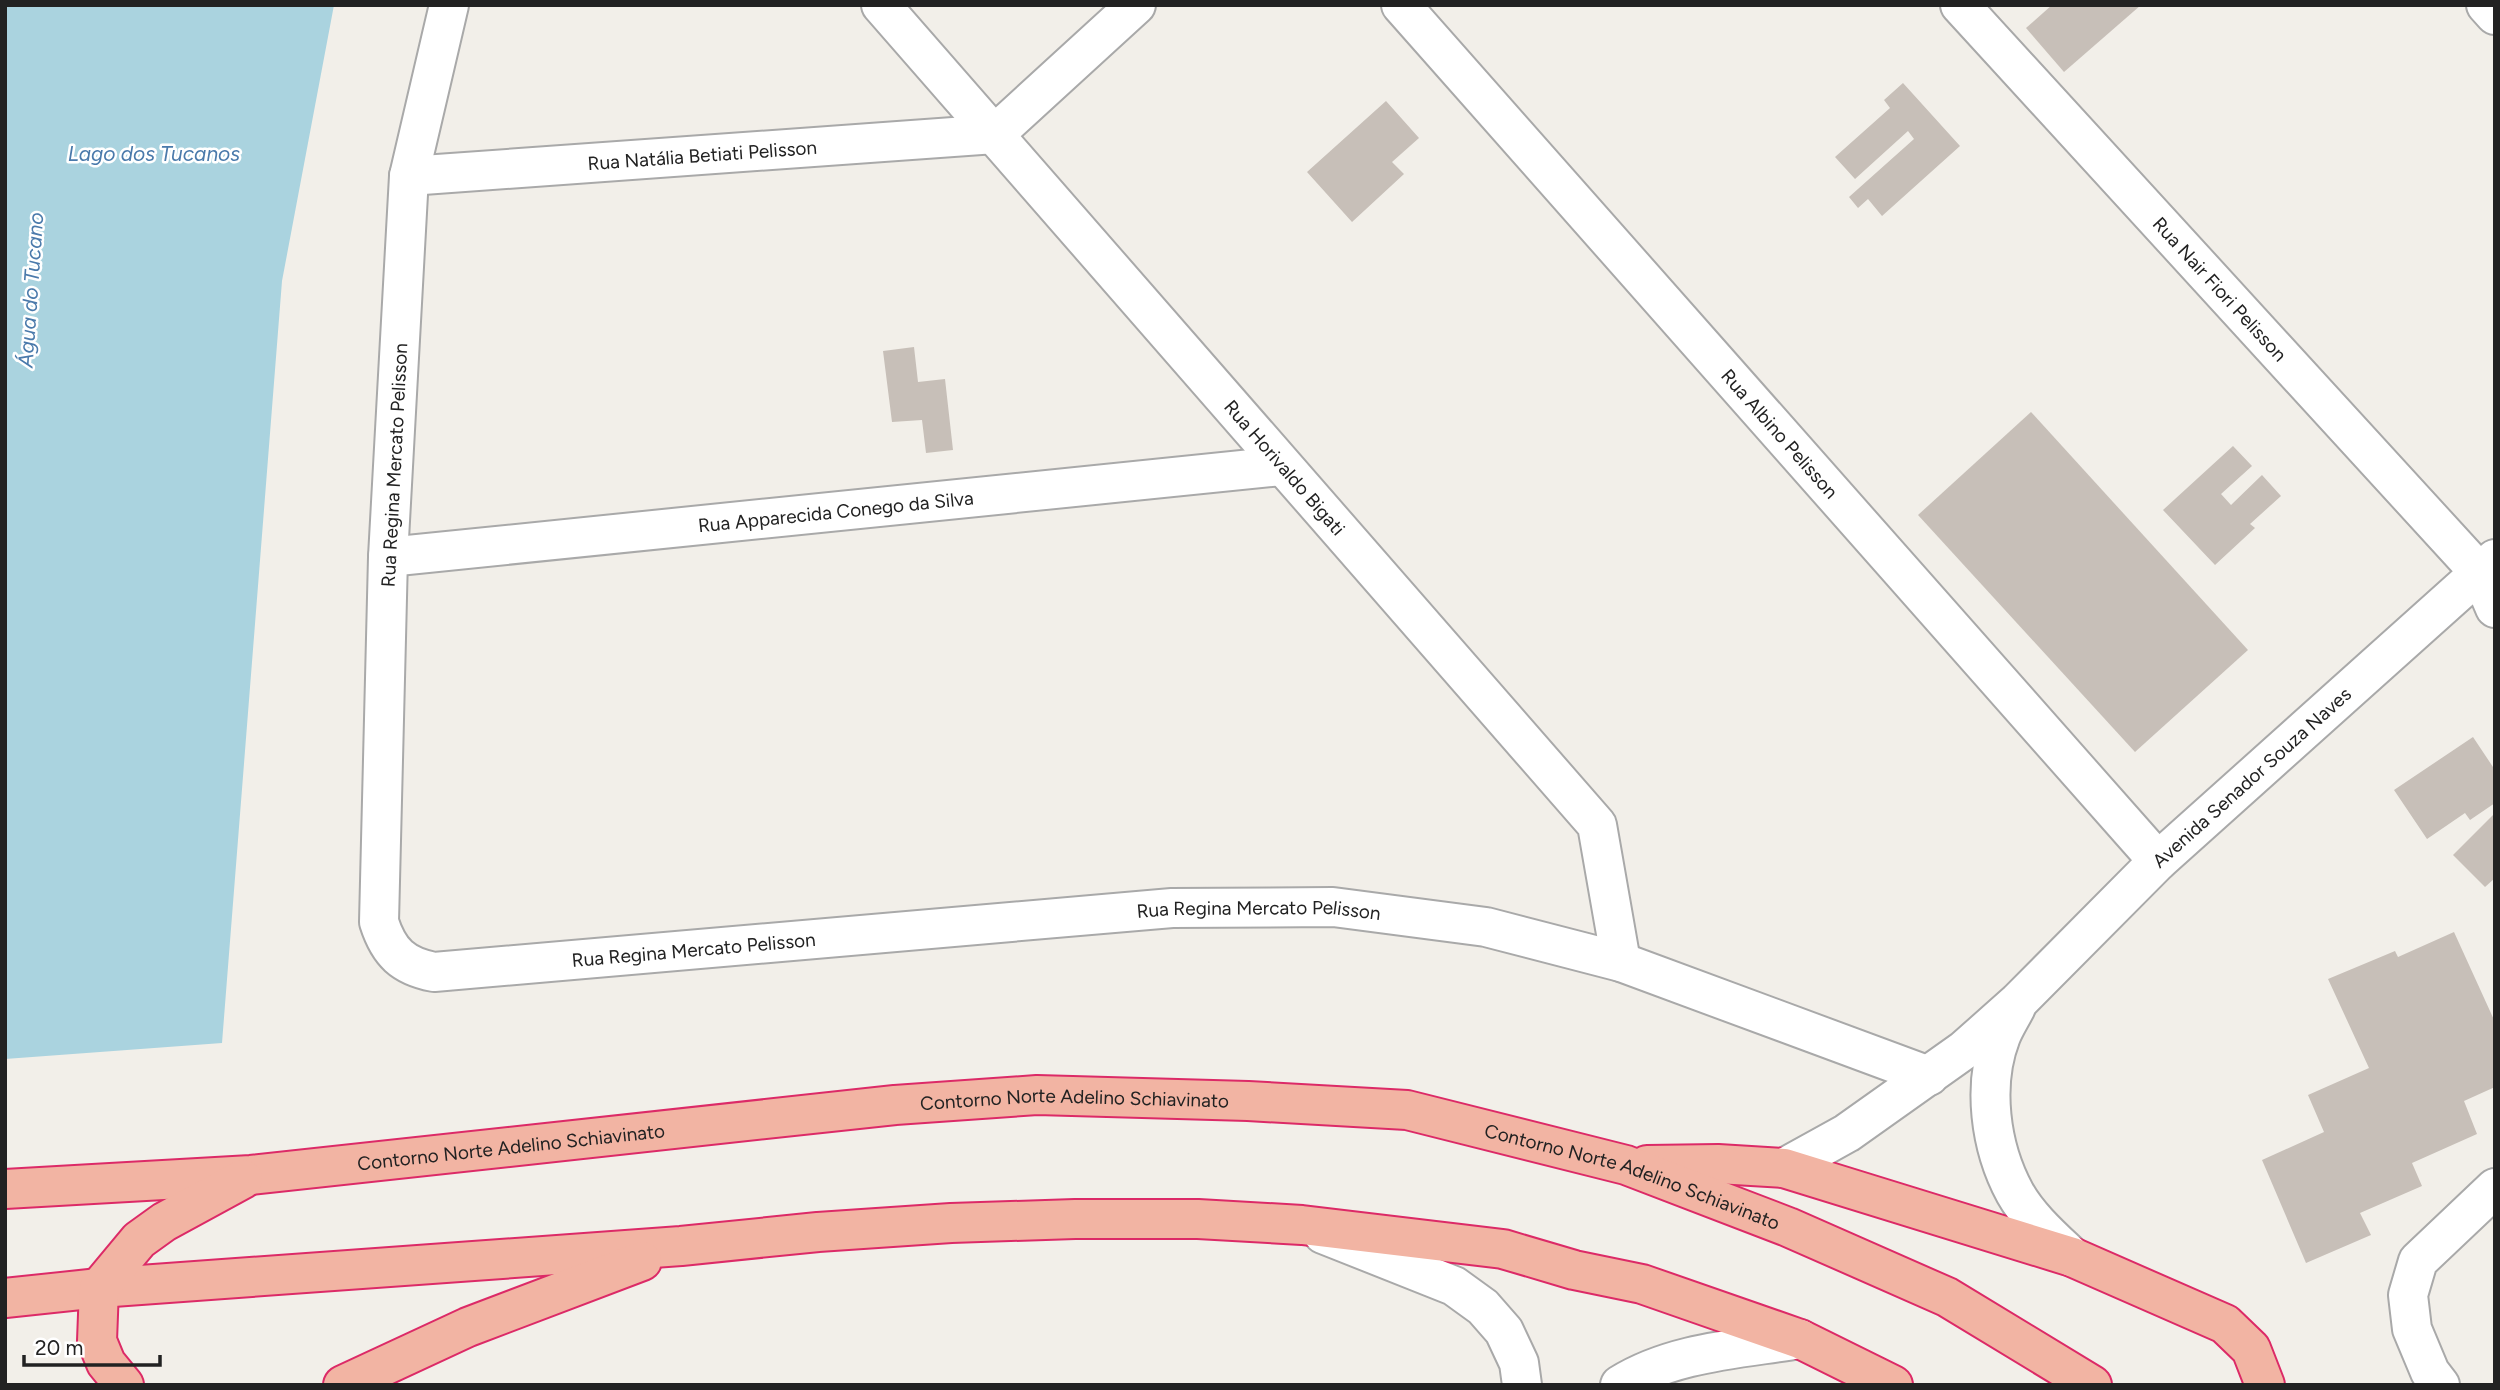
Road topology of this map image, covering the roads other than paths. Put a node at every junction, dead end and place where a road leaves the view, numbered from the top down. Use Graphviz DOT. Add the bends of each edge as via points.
graph roads {
  1 [pos="449,5"];
  2 [pos="881,5"];
  3 [pos="1136,5"];
  4 [pos="1401,5"];
  5 [pos="1960,5"];
  6 [pos="2486,5"];
  7 [pos="2495,15"];
  8 [pos="995,134"];
  9 [pos="409,176"];
  10 [pos="1281,466"];
  11 [pos="388,557"];
  12 [pos="2487,566"];
  13 [pos="2495,608"];
  14 [pos="2158,860"];
  15 [pos="1621,962"];
  16 [pos="2018,1002"];
  17 [pos="1929,1076"];
  18 [pos="1626,1165"];
  19 [pos="1784,1168"];
  20 [pos="251,1175"];
  21 [pos="2495,1188"];
  22 [pos="5,1189"];
  23 [pos="1302,1225"];
  24 [pos="681,1246"];
  25 [pos="2072,1257"];
  26 [pos="99,1288"];
  27 [pos="5,1298"];
  28 [pos="1800,1339"];
  29 [pos="124,1385"];
  30 [pos="343,1385"];
  31 [pos="1522,1385"];
  32 [pos="1620,1385"];
  33 [pos="1893,1385"];
  34 [pos="2092,1385"];
  35 [pos="2265,1385"];
  36 [pos="2440,1385"];
  1 -- 9 [label="street, Rua Regina Mercato Pelisson"];
  2 -- 8 [label="street, Rua Horivaldo Bigati"];
  3 -- 8 [label="street"];
  4 -- 14 [label="street, Rua Albino Pelisson"];
  5 -- 12 [label="street, Rua Nair Fiori Pelisson"];
  6 -- 7 [label="street"];
  8 -- 9 [label="street, Rua Natália Betiati Pelisson"];
  8 -- 10 [label="street, Rua Horivaldo Bigati"];
  9 -- 11 [label="street, Rua Regina Mercato Pelisson"];
  10 -- 11 [label="street, Rua Apparecida Conego da Silva"];
  10 -- 15 [label="street, Rua Horivaldo Bigati" via="1597,825"];
  11 -- 15 [label="street, Rua Regina Mercato Pelisson" via="379,922 384,939 414,968 435,972 1172,908 1333,907 1486,928"];
  12 -- 13 [label="street, Rua Nair Fiori Pelisson"];
  12 -- 14 [label="street, Avenida Senador Souza Naves"];
  14 -- 16 [label="street, Avenida Senador Souza Naves"];
  15 -- 17 [label="street, Rua Regina Mercato Pelisson"];
  16 -- 17 [label="street, Avenida Senador Souza Naves"];
  16 -- 25 [label="street, Avenida Senador Souza Naves" via="2001,1038 1992,1077 1991,1117 1999,1156 2015,1193 2039,1226"];
  17 -- 19 [label="street, Avenida Senador Souza Naves" via="1847,1133"];
  18 -- 19 [label="highway"];
  18 -- 20 [label="highway, Contorno Norte Adelino Schiavinato" via="1407,1110 1063,1094 895,1105"];
  18 -- 34 [label="highway, Contorno Norte Adelino Schiavinato" via="1788,1227 1947,1297"];
  19 -- 25 [label="highway"];
  20 -- 22 [label="highway, Contorno Norte Adelino Schiavinato"];
  20 -- 26 [label="highway" via="139,1240"];
  21 -- 36 [label="street" via="2418,1261 2408,1295 2412,1329"];
  23 -- 24 [label="highway" via="1198,1219 951,1223"];
  23 -- 28 [label="highway" via="1503,1249 1642,1284"];
  23 -- 31 [label="street" via="1454,1286 1483,1307 1504,1331 1519,1363"];
  24 -- 26 [label="highway"];
  24 -- 30 [label="highway" via="468,1327"];
  25 -- 35 [label="highway" via="2225,1324 2251,1349"];
  26 -- 27 [label="highway"];
  26 -- 29 [label="highway" via="97,1340 106,1363"];
  28 -- 32 [label="street" via="1680,1358"];
  28 -- 33 [label="highway"];
}
